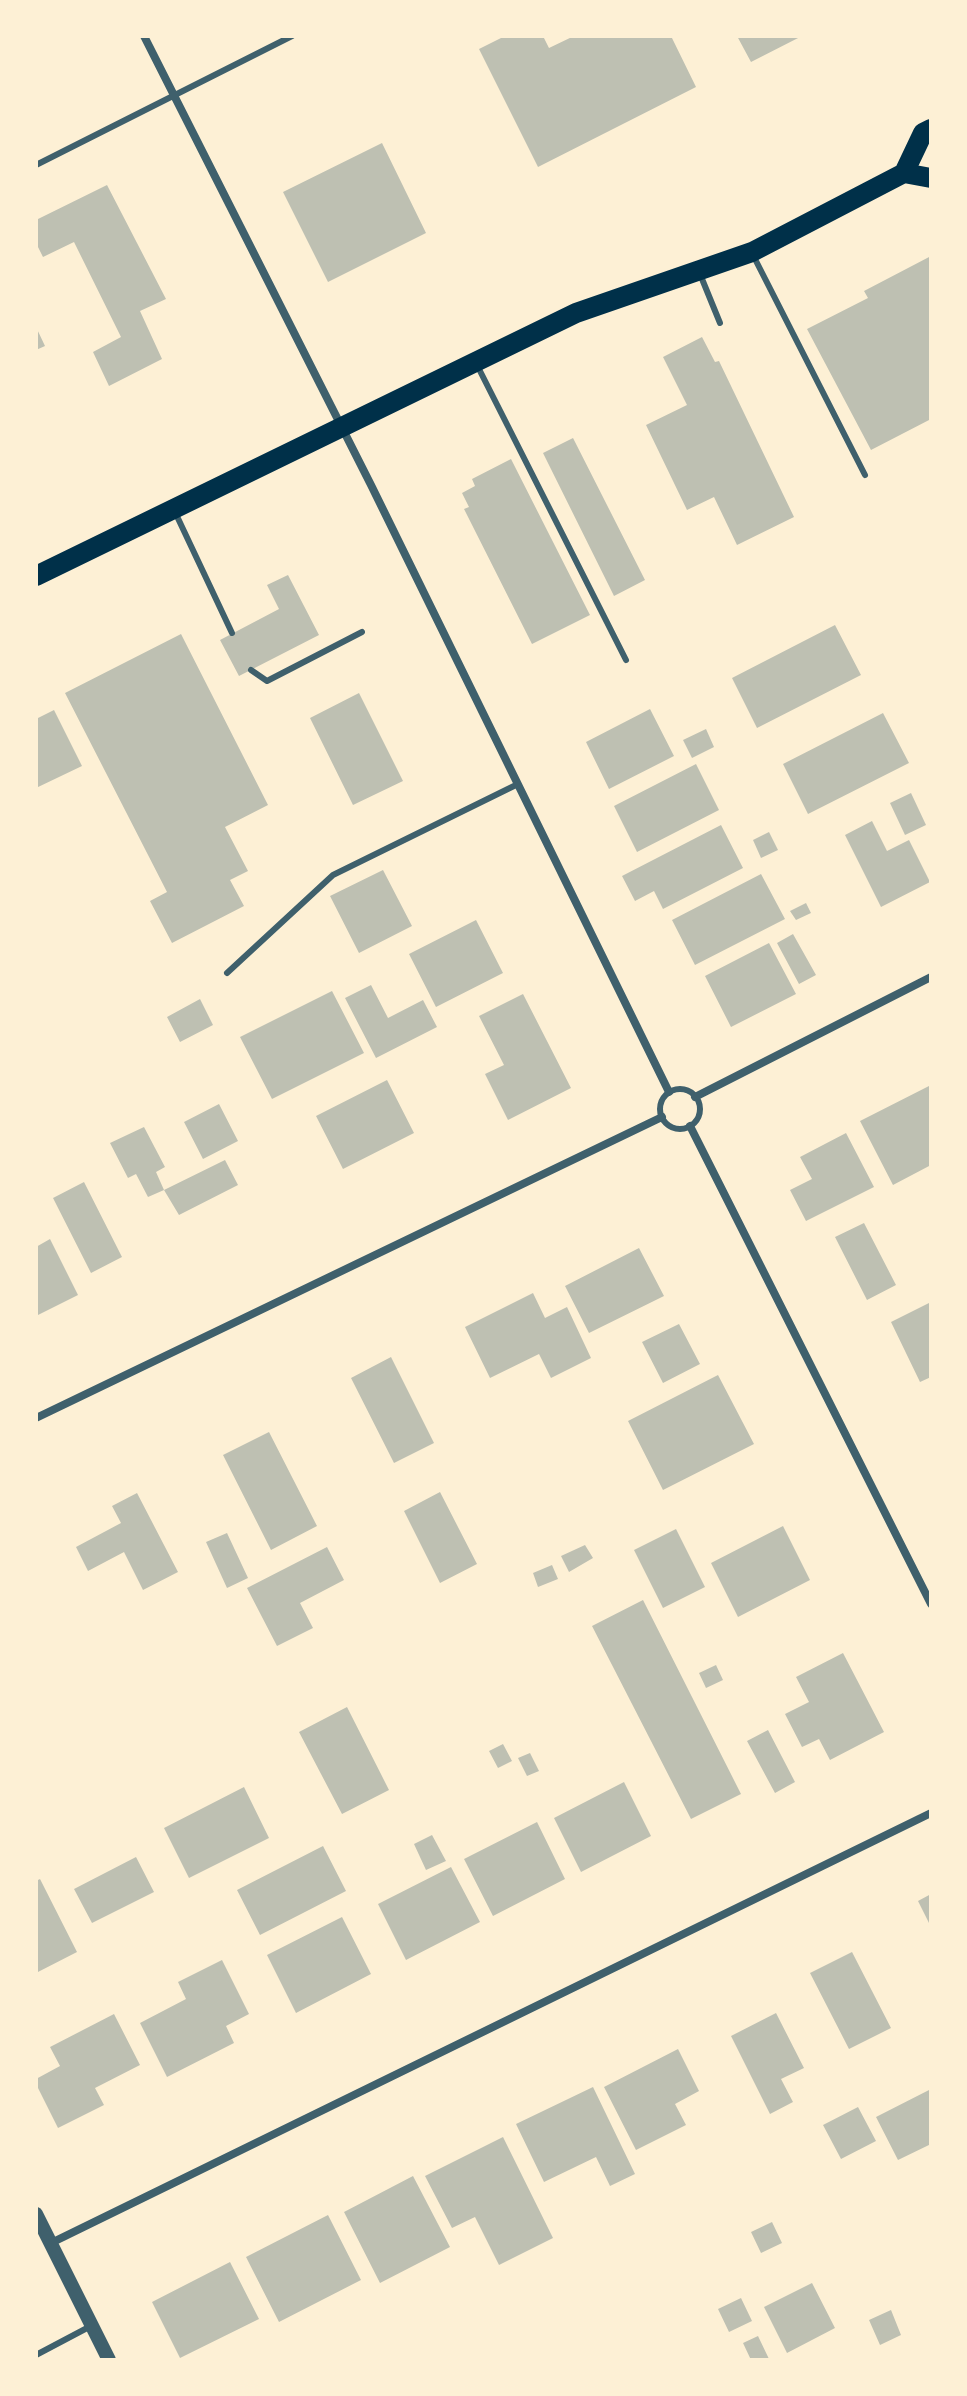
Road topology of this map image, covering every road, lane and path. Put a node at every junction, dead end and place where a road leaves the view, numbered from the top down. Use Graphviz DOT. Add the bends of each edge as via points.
graph roads {
  1 [pos="144,36"];
  2 [pos="292,36"];
  3 [pos="174,96"];
  4 [pos="931,129"];
  5 [pos="36,165"];
  6 [pos="904,173"];
  7 [pos="931,178"];
  8 [pos="752,252"];
  9 [pos="699,271"];
  10 [pos="720,323"];
  11 [pos="476,361"];
  12 [pos="341,426"];
  13 [pos="865,475"];
  14 [pos="174,508"];
  15 [pos="36,576"];
  16 [pos="362,632"];
  17 [pos="232,633"];
  18 [pos="626,660"];
  19 [pos="251,670"];
  20 [pos="518,784"];
  21 [pos="227,973"];
  22 [pos="931,977"];
  23 [pos="669,1092"];
  24 [pos="695,1097"];
  25 [pos="662,1117"];
  26 [pos="690,1126"];
  27 [pos="36,1418"];
  28 [pos="931,1604"];
  29 [pos="931,1813"];
  30 [pos="36,2214"];
  31 [pos="51,2243"];
  32 [pos="91,2326"];
  33 [pos="36,2355"];
  34 [pos="109,2360"];
  1 -- 3 [label="street"];
  2 -- 3 [label="lane"];
  3 -- 5 [label="lane"];
  3 -- 12 [label="street"];
  4 -- 6 [label="main road" via="923,133"];
  6 -- 7 [label="main road"];
  6 -- 8 [label="main road"];
  8 -- 9 [label="main road"];
  8 -- 13 [label="lane"];
  9 -- 10 [label="lane"];
  9 -- 11 [label="main road" via="576,313"];
  11 -- 12 [label="main road"];
  11 -- 18 [label="lane"];
  12 -- 14 [label="main road"];
  12 -- 20 [label="street"];
  14 -- 15 [label="main road"];
  14 -- 17 [label="lane"];
  16 -- 19 [label="lane" via="267,681"];
  20 -- 21 [label="lane" via="333,875"];
  20 -- 23 [label="street"];
  22 -- 24 [label="street"];
  23 -- 24 [label="lane" via="682,1090"];
  23 -- 25 [label="lane" via="661,1103"];
  24 -- 26 [label="lane" via="699,1113"];
  25 -- 26 [label="lane" via="674,1128"];
  25 -- 27 [label="street"];
  26 -- 28 [label="street"];
  29 -- 31 [label="street"];
  30 -- 31 [label="street"];
  31 -- 32 [label="street"];
  32 -- 33 [label="lane"];
  32 -- 34 [label="street"];
}
